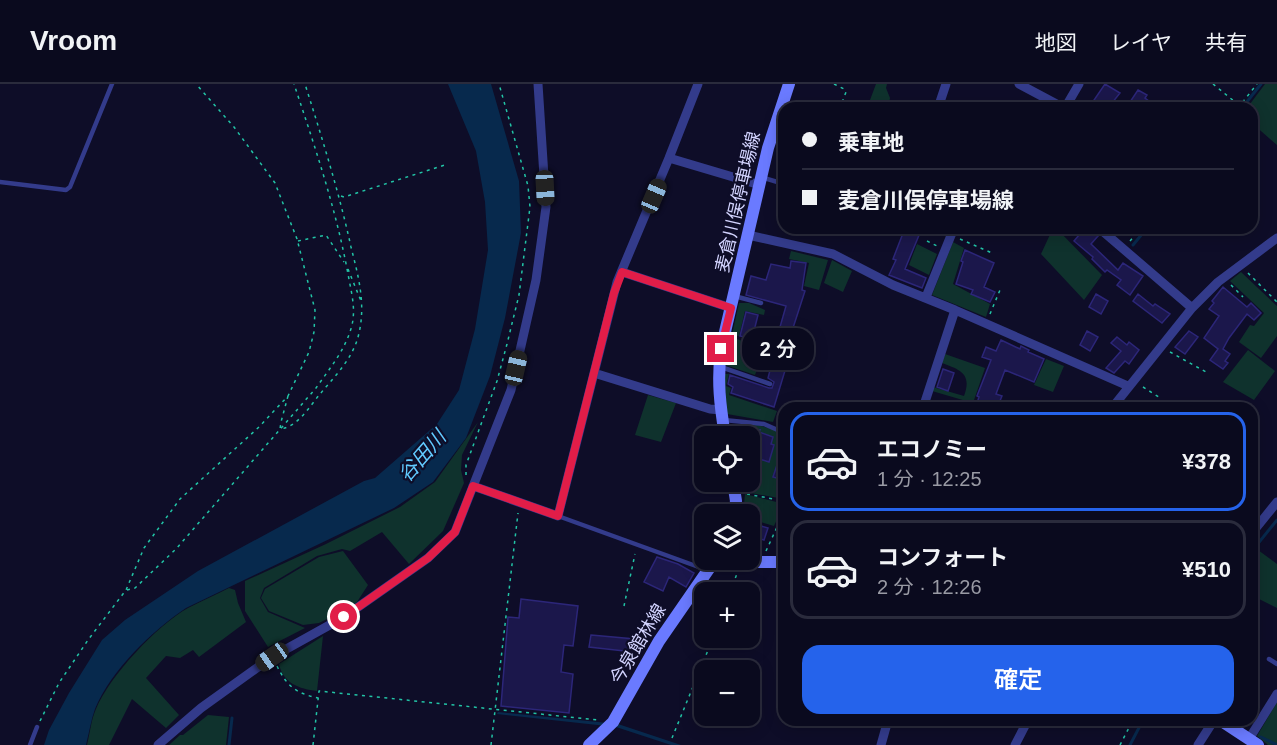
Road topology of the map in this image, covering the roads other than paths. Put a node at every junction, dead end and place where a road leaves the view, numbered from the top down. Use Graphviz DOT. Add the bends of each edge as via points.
graph roads {
  1 [pos="112,84"];
  2 [pos="538,84"];
  3 [pos="698,84"];
  4 [pos="789,84"];
  5 [pos="946,84"];
  6 [pos="1019,84"];
  7 [pos="1079,84"];
  8 [pos="782,102"];
  9 [pos="940,102"];
  10 [pos="1053,102"];
  11 [pos="1068,102"];
  12 [pos="778,114"];
  13 [pos="669,158"];
  14 [pos="760,181"];
  15 [pos="0,182"];
  16 [pos="778,183"];
  17 [pos="951,234"];
  18 [pos="1106,234"];
  19 [pos="748,235"];
  20 [pos="1277,238"];
  21 [pos="622,272"];
  22 [pos="926,297"];
  23 [pos="733,302"];
  24 [pos="761,303"];
  25 [pos="1192,308"];
  26 [pos="955,310"];
  27 [pos="719,366"];
  28 [pos="594,373"];
  29 [pos="1130,383"];
  30 [pos="770,384"];
  31 [pos="924,402"];
  32 [pos="1116,402"];
  33 [pos="722,415"];
  34 [pos="724,426"];
  35 [pos="778,430"];
  36 [pos="473,486"];
  37 [pos="1277,502"];
  38 [pos="558,516"];
  39 [pos="1258,526"];
  40 [pos="694,560"];
  41 [pos="760,562"];
  42 [pos="778,562"];
  43 [pos="708,570"];
  44 [pos="1269,659"];
  45 [pos="1277,664"];
  46 [pos="1277,694"];
  47 [pos="886,726"];
  48 [pos="1025,726"];
  49 [pos="1210,726"];
  50 [pos="1229,726"];
  51 [pos="37,727"];
  52 [pos="1253,742"];
  53 [pos="30,745"];
  54 [pos="158,745"];
  55 [pos="589,745"];
  56 [pos="881,745"];
  57 [pos="1015,745"];
  58 [pos="1198,745"];
  1 -- 15 [label="lane" via="70,187 59,190"];
  2 -- 36 [label="street" via="546,207 536,280 511,390"];
  3 -- 13 [label="street"];
  4 -- 8 [label="main road, 麦倉川俣停車場線"];
  5 -- 9 [label="street"];
  6 -- 10 [label="street"];
  7 -- 11 [label="street"];
  12 -- 14 [label="main road, 麦倉川俣停車場線"];
  13 -- 14 [label="street"];
  13 -- 21 [label="street"];
  14 -- 16 [label="lane"];
  14 -- 19 [label="main road, 麦倉川俣停車場線"];
  17 -- 22 [label="street"];
  18 -- 25 [label="street"];
  19 -- 22 [label="street" via="833,255"];
  19 -- 23 [label="main road, 麦倉川俣停車場線"];
  20 -- 25 [label="street"];
  21 -- 23 [label="street"];
  21 -- 28 [label="street"];
  22 -- 26 [label="street"];
  23 -- 24 [label="lane"];
  23 -- 27 [label="main road, 麦倉川俣停車場線"];
  25 -- 29 [label="street"];
  26 -- 29 [label="street"];
  26 -- 31 [label="street"];
  27 -- 30 [label="lane"];
  27 -- 33 [label="main road, 麦倉川俣停車場線"];
  28 -- 33 [label="street"];
  28 -- 38 [label="street"];
  29 -- 32 [label="street"];
  33 -- 34 [label="main road, 麦倉川俣停車場線"];
  33 -- 35 [label="lane"];
  36 -- 38 [label="street"];
  36 -- 54 [label="street" via="455,532 428,558 344,617 272,657 201,708"];
  37 -- 39 [label="street"];
  38 -- 40 [label="lane"];
  41 -- 42 [label="main road"];
  43 -- 55 [label="main road, 今泉館林線" via="659,640 613,722"];
  44 -- 45 [label="lane"];
  46 -- 52 [label="street"];
  47 -- 56 [label="street"];
  48 -- 57 [label="street"];
  49 -- 58 [label="street"];
  50 -- 52 [label="main road"];
  51 -- 53 [label="lane"];
}
